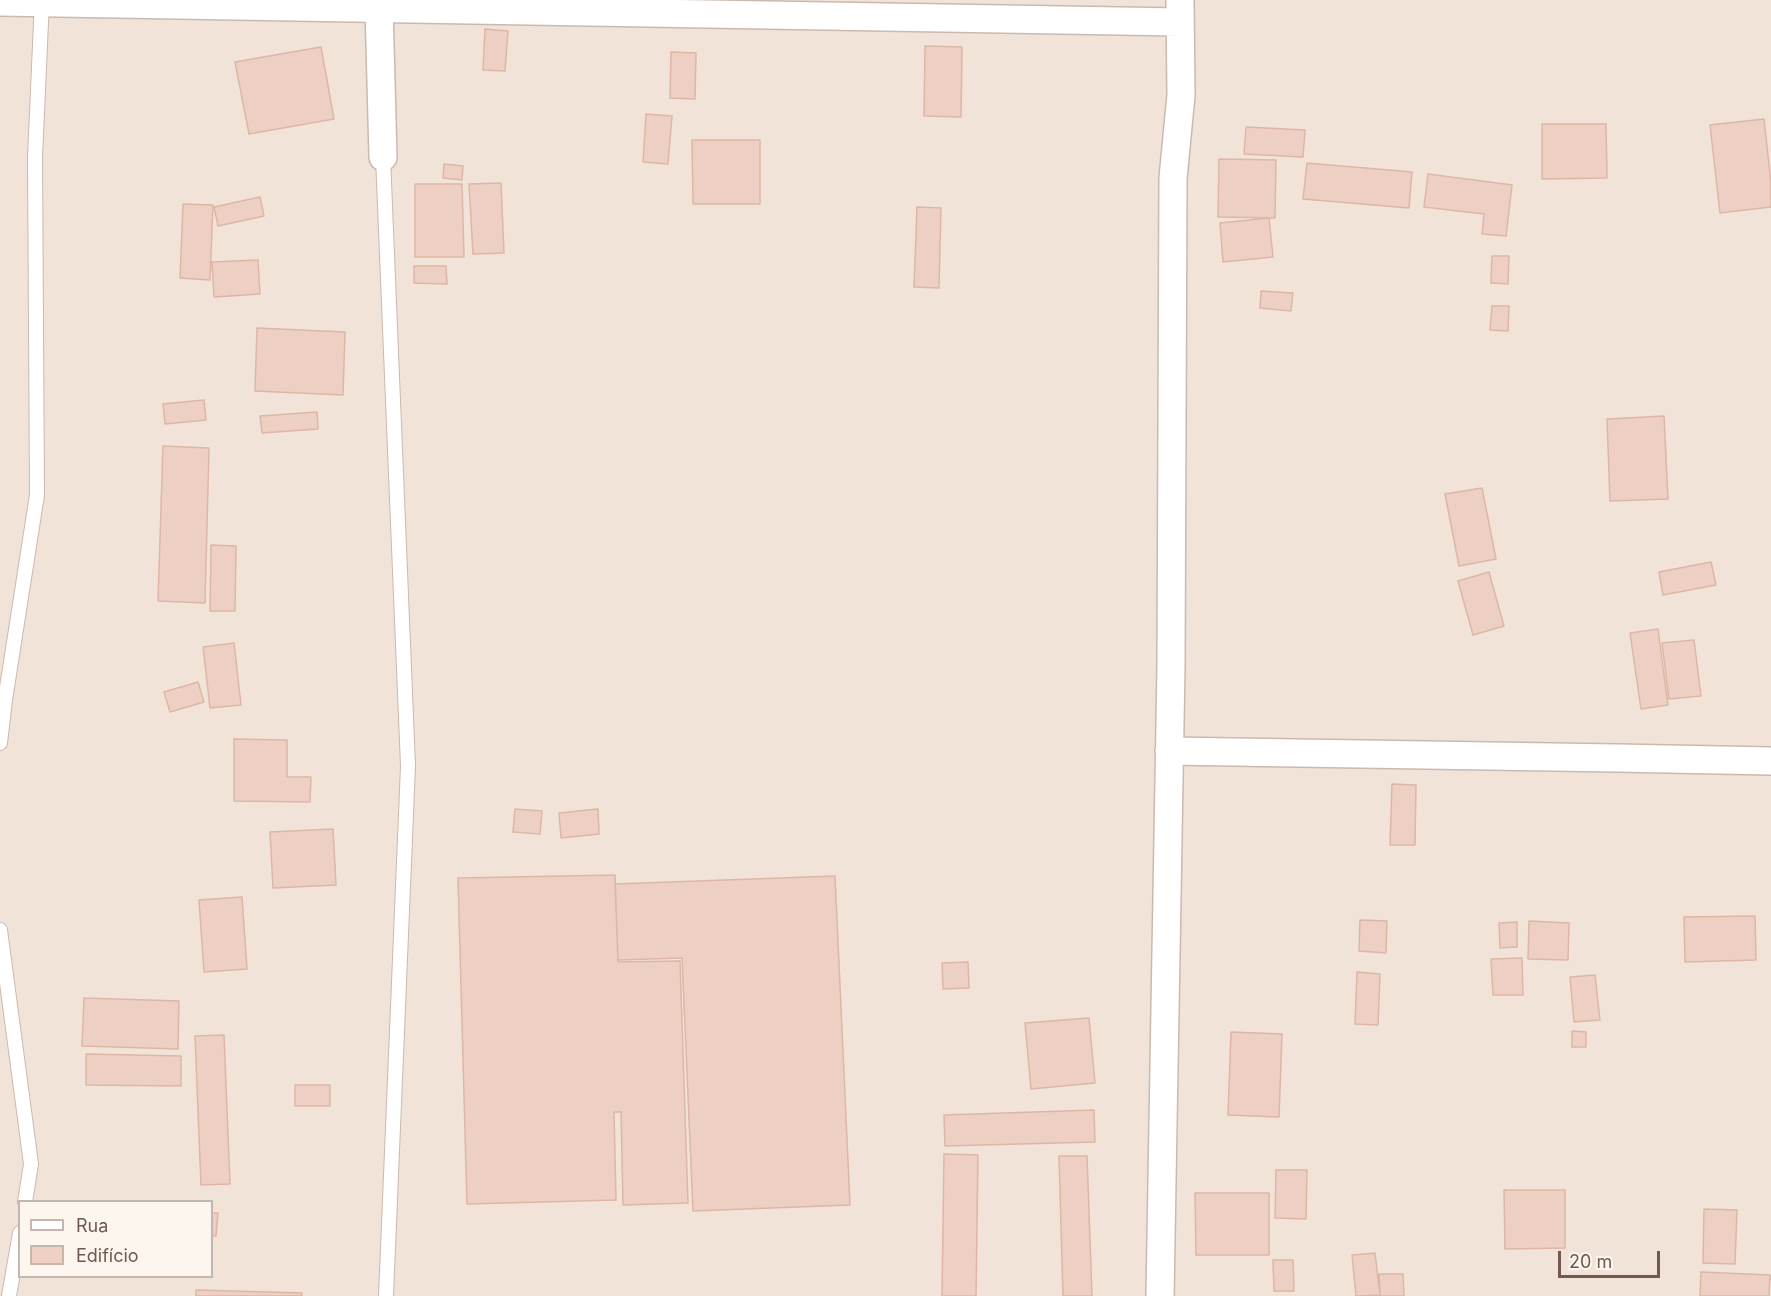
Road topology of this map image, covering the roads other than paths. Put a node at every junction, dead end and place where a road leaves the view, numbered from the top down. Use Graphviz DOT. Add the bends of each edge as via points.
graph roads {
  1 [pos="43,1"];
  2 [pos="0,2"];
  3 [pos="806,7"];
  4 [pos="379,8"];
  5 [pos="1180,11"];
  6 [pos="382,157"];
  7 [pos="0,743"];
  8 [pos="1169,751"];
  9 [pos="1771,762"];
  10 [pos="0,930"];
  11 [pos="25,1200"];
  12 [pos="18,1244"];
  13 [pos="9,1296"];
  14 [pos="386,1296"];
  15 [pos="1160,1296"];
  1 -- 2 [label="street"];
  1 -- 4 [label="street"];
  1 -- 7 [label="lane" via="35,157 37,495"];
  3 -- 4 [label="street"];
  3 -- 5 [label="street"];
  4 -- 6 [label="street"];
  5 -- 8 [label="street" via="1181,95 1173,178"];
  6 -- 14 [label="lane" via="408,766"];
  8 -- 9 [label="street"];
  8 -- 15 [label="street"];
  10 -- 11 [label="lane" via="31,1164"];
  12 -- 13 [label="lane"];
}
